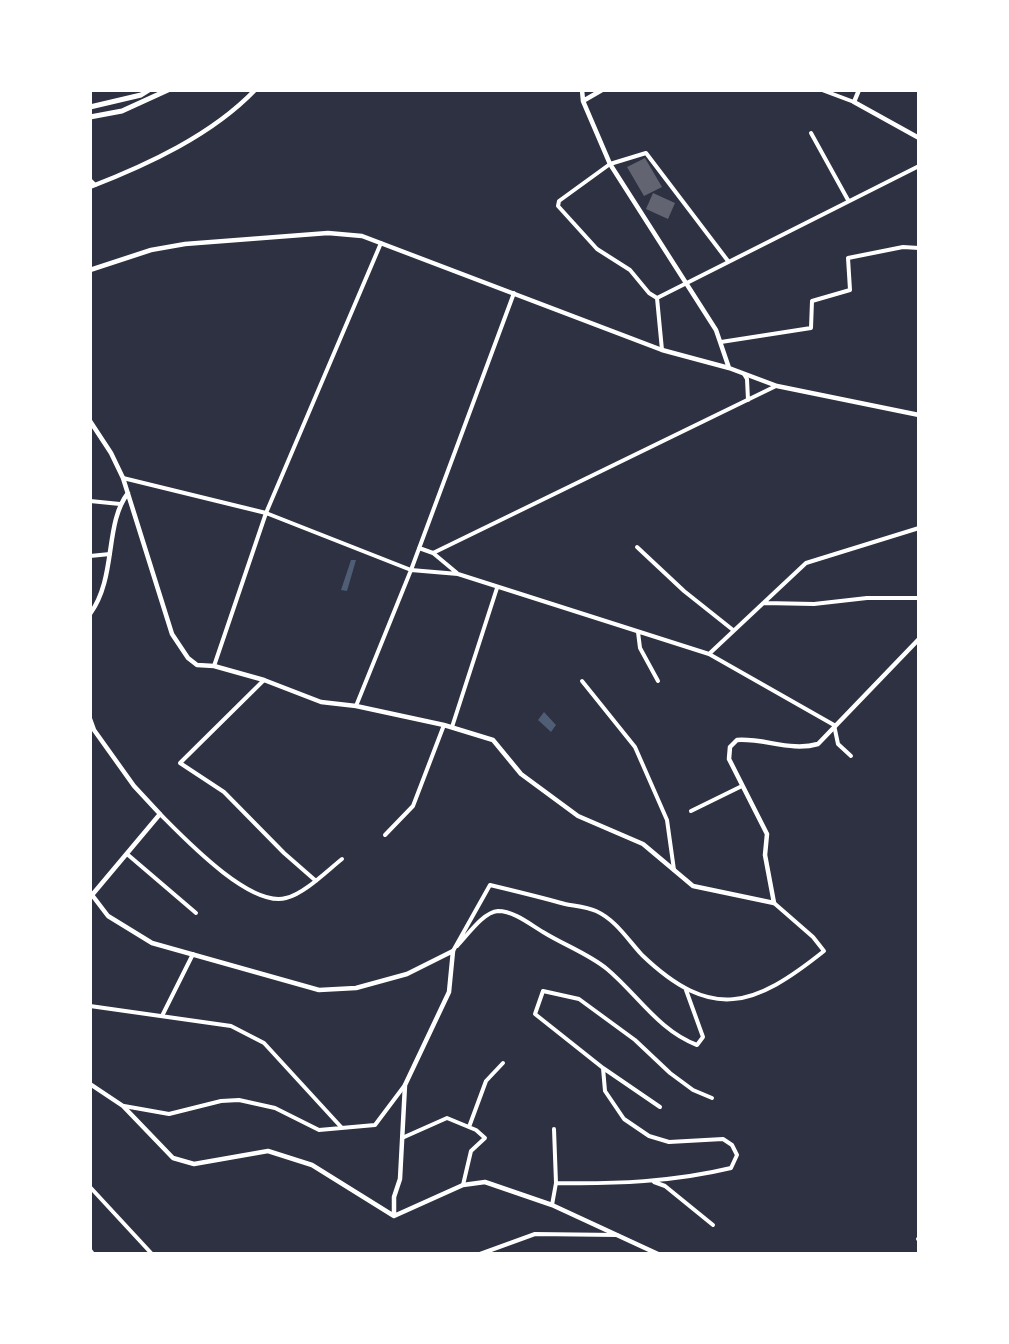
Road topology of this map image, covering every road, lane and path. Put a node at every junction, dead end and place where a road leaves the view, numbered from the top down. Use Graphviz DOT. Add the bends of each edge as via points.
graph roads {
  1 [pos="149,90"];
  2 [pos="168,90"];
  3 [pos="255,90"];
  4 [pos="582,90"];
  5 [pos="602,90"];
  6 [pos="822,90"];
  7 [pos="859,90"];
  8 [pos="583,101"];
  9 [pos="854,102"];
  10 [pos="90,107"];
  11 [pos="90,117"];
  12 [pos="811,133"];
  13 [pos="919,138"];
  14 [pos="610,164"];
  15 [pos="919,166"];
  16 [pos="90,180"];
  17 [pos="93,186"];
  18 [pos="848,200"];
  19 [pos="382,242"];
  20 [pos="919,248"];
  21 [pos="728,261"];
  22 [pos="90,270"];
  23 [pos="686,284"];
  24 [pos="514,293"];
  25 [pos="657,298"];
  26 [pos="721,342"];
  27 [pos="662,350"];
  28 [pos="729,368"];
  29 [pos="743,373"];
  30 [pos="777,386"];
  31 [pos="748,400"];
  32 [pos="919,415"];
  33 [pos="90,422"];
  34 [pos="123,478"];
  35 [pos="128,494"];
  36 [pos="90,501"];
  37 [pos="120,504"];
  38 [pos="266,513"];
  39 [pos="919,528"];
  40 [pos="637,547"];
  41 [pos="419,548"];
  42 [pos="433,553"];
  43 [pos="112,554"];
  44 [pos="90,556"];
  45 [pos="411,570"];
  46 [pos="458,573"];
  47 [pos="497,588"];
  48 [pos="919,598"];
  49 [pos="763,603"];
  50 [pos="90,614"];
  51 [pos="733,630"];
  52 [pos="638,632"];
  53 [pos="919,639"];
  54 [pos="709,654"];
  55 [pos="214,666"];
  56 [pos="264,680"];
  57 [pos="582,681"];
  58 [pos="658,681"];
  59 [pos="356,706"];
  60 [pos="90,719"];
  61 [pos="444,725"];
  62 [pos="834,725"];
  63 [pos="452,727"];
  64 [pos="851,756"];
  65 [pos="742,786"];
  66 [pos="691,811"];
  67 [pos="160,814"];
  68 [pos="385,835"];
  69 [pos="127,854"];
  70 [pos="342,859"];
  71 [pos="674,870"];
  72 [pos="316,881"];
  73 [pos="91,894"];
  74 [pos="774,903"];
  75 [pos="196,913"];
  76 [pos="453,951"];
  77 [pos="193,954"];
  78 [pos="685,990"];
  79 [pos="90,1006"];
  80 [pos="162,1016"];
  81 [pos="503,1062"];
  82 [pos="603,1068"];
  83 [pos="90,1084"];
  84 [pos="405,1085"];
  85 [pos="712,1098"];
  86 [pos="123,1106"];
  87 [pos="660,1107"];
  88 [pos="469,1127"];
  89 [pos="342,1128"];
  90 [pos="554,1129"];
  91 [pos="402,1137"];
  92 [pos="653,1181"];
  93 [pos="556,1183"];
  94 [pos="463,1185"];
  95 [pos="90,1187"];
  96 [pos="552,1205"];
  97 [pos="394,1216"];
  98 [pos="713,1225"];
  99 [pos="620,1236"];
  100 [pos="90,1250"];
  101 [pos="93,1254"];
  102 [pos="152,1254"];
  103 [pos="480,1254"];
  104 [pos="658,1254"];
  1 -- 10 [label="main road"];
  2 -- 11 [label="main road" via="122,111"];
  3 -- 17 [label="street" via="195,136"];
  4 -- 8 [label="street"];
  5 -- 8 [label="street"];
  6 -- 9 [label="street"];
  7 -- 9 [label="street"];
  8 -- 14 [label="street"];
  9 -- 13 [label="street"];
  12 -- 18 [label="street"];
  14 -- 21 [label="street" via="646,153"];
  14 -- 23 [label="street"];
  14 -- 25 [label="street" via="558,206 597,249 630,270"];
  15 -- 18 [label="street"];
  16 -- 17 [label="street"];
  18 -- 21 [label="street"];
  19 -- 22 [label="street" via="328,233 185,244 151,250"];
  19 -- 24 [label="street"];
  19 -- 38 [label="street"];
  20 -- 26 [label="street" via="903,247 848,258 850,290 812,301 811,328"];
  21 -- 23 [label="street"];
  23 -- 25 [label="street"];
  23 -- 26 [label="street"];
  24 -- 27 [label="street"];
  24 -- 41 [label="street"];
  25 -- 27 [label="street"];
  26 -- 28 [label="street"];
  27 -- 28 [label="street"];
  28 -- 29 [label="street"];
  29 -- 30 [label="street"];
  29 -- 31 [label="street"];
  30 -- 31 [label="street"];
  30 -- 32 [label="street"];
  31 -- 42 [label="street"];
  33 -- 34 [label="street"];
  34 -- 35 [label="street"];
  34 -- 38 [label="street"];
  35 -- 37 [label="street"];
  35 -- 55 [label="street" via="172,634 188,658 197,664"];
  36 -- 37 [label="street"];
  37 -- 43 [label="street"];
  38 -- 45 [label="street"];
  38 -- 55 [label="street"];
  39 -- 49 [label="street" via="806,563"];
  40 -- 51 [label="street"];
  41 -- 42 [label="street"];
  41 -- 45 [label="street"];
  42 -- 46 [label="street"];
  43 -- 44 [label="street"];
  43 -- 50 [label="street" via="100,601"];
  45 -- 46 [label="street"];
  45 -- 59 [label="street"];
  46 -- 47 [label="street"];
  47 -- 52 [label="street"];
  47 -- 63 [label="street"];
  48 -- 49 [label="street"];
  49 -- 51 [label="street"];
  51 -- 54 [label="street"];
  52 -- 54 [label="street"];
  52 -- 58 [label="street" via="640,648"];
  53 -- 62 [label="street"];
  54 -- 62 [label="street"];
  55 -- 56 [label="street"];
  56 -- 59 [label="street" via="321,702"];
  56 -- 72 [label="street" via="180,763 225,792"];
  57 -- 71 [label="street" via="635,747 667,820"];
  59 -- 61 [label="street"];
  60 -- 67 [label="street" via="134,786"];
  61 -- 63 [label="street"];
  61 -- 68 [label="street" via="413,806"];
  62 -- 64 [label="street" via="838,744"];
  62 -- 65 [label="street" via="818,744 806,748 736,740 730,747 729,759"];
  63 -- 71 [label="street" via="493,740 521,774 578,816 643,844"];
  65 -- 66 [label="street"];
  65 -- 74 [label="street" via="767,834 765,855"];
  67 -- 69 [label="street"];
  67 -- 72 [label="street" via="189,843 258,896 286,899"];
  69 -- 73 [label="street"];
  69 -- 75 [label="street"];
  70 -- 72 [label="street"];
  71 -- 74 [label="street" via="693,886"];
  73 -- 77 [label="street" via="108,916 152,943"];
  74 -- 78 [label="street" via="824,951 796,974 741,1000 721,1000"];
  76 -- 77 [label="street" via="407,974 356,988 319,990"];
  76 -- 78 [label="street" via="490,885 597,911"];
  76 -- 78 [label="street" via="488,915 498,911 515,915 604,967 627,986 643,1007 697,1045 704,1037"];
  76 -- 84 [label="street" via="449,992"];
  77 -- 80 [label="street"];
  79 -- 80 [label="street"];
  80 -- 89 [label="street" via="231,1026 264,1043"];
  81 -- 88 [label="street" via="486,1081"];
  82 -- 85 [label="street" via="535,1014 543,991 579,999 635,1040 678,1079"];
  82 -- 87 [label="street"];
  82 -- 92 [label="street" via="604,1091 624,1119 649,1136 669,1142 723,1139 737,1155 731,1168"];
  83 -- 86 [label="street"];
  84 -- 89 [label="street" via="375,1125"];
  84 -- 91 [label="street"];
  86 -- 89 [label="street" via="169,1114 221,1101 239,1101 275,1108 319,1130"];
  86 -- 97 [label="street" via="173,1158 194,1164 268,1151 312,1165"];
  88 -- 91 [label="street" via="440,1119"];
  88 -- 94 [label="street" via="484,1138 471,1152"];
  90 -- 93 [label="street"];
  91 -- 97 [label="street"];
  92 -- 93 [label="street"];
  92 -- 98 [label="street"];
  93 -- 96 [label="street"];
  94 -- 96 [label="street" via="485,1182"];
  94 -- 97 [label="street"];
  95 -- 102 [label="street"];
  96 -- 99 [label="street"];
  99 -- 103 [label="street" via="535,1234"];
  99 -- 104 [label="street"];
  100 -- 101 [label="street"];
}
